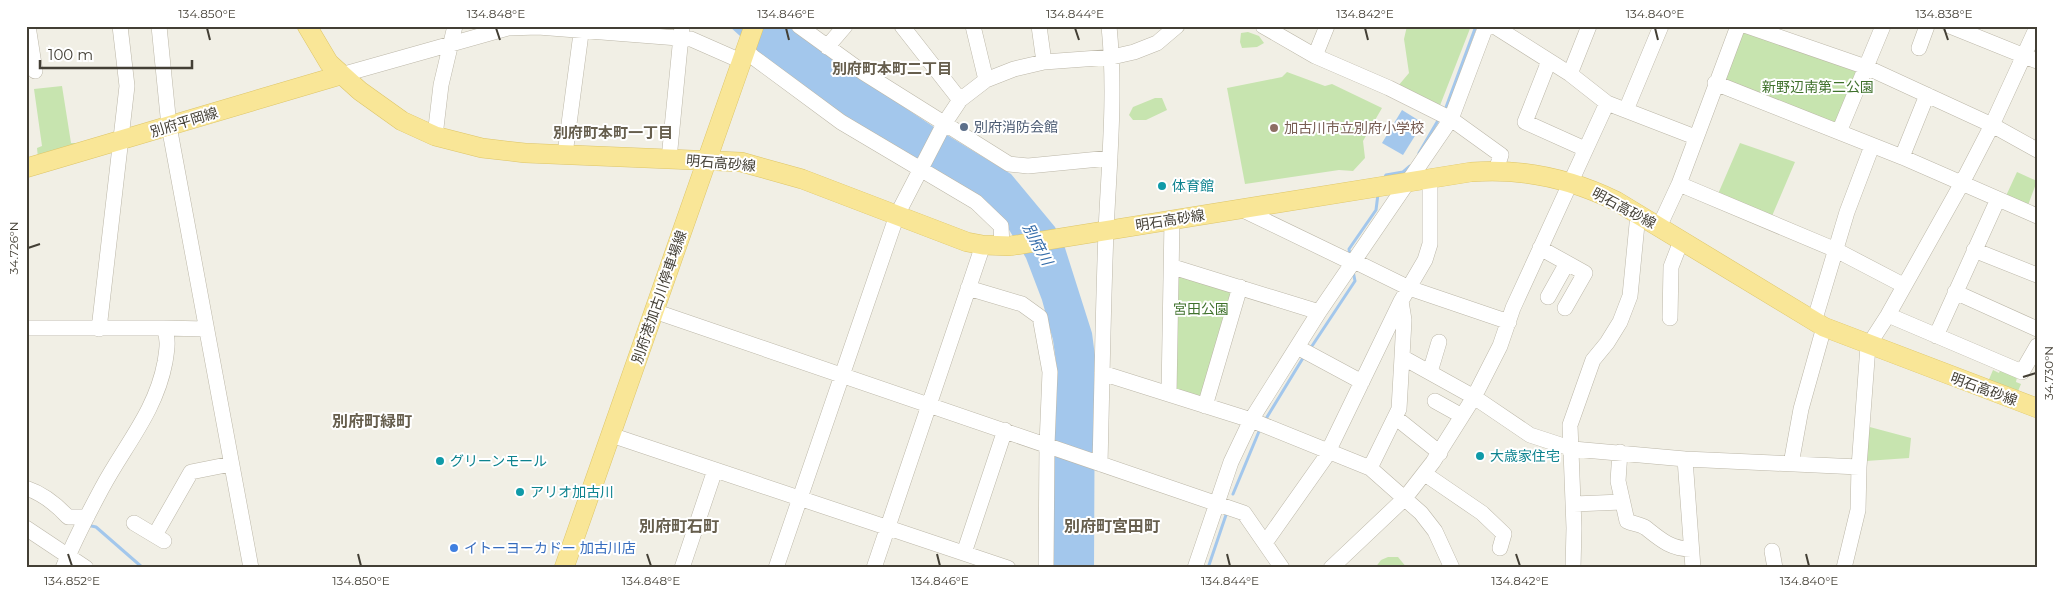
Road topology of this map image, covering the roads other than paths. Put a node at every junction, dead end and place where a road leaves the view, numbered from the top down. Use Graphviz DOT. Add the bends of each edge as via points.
graph roads {
  1 [pos="28,26"];
  2 [pos="120,26"];
  3 [pos="159,26"];
  4 [pos="307,26"];
  5 [pos="455,26"];
  6 [pos="754,26"];
  7 [pos="799,26"];
  8 [pos="845,26"];
  9 [pos="902,26"];
  10 [pos="973,26"];
  11 [pos="1039,26"];
  12 [pos="1110,26"];
  13 [pos="1177,26"];
  14 [pos="1262,26"];
  15 [pos="1327,26"];
  16 [pos="1486,26"];
  17 [pos="1494,26"];
  18 [pos="1589,26"];
  19 [pos="1661,26"];
  20 [pos="1738,26"];
  21 [pos="1747,26"];
  22 [pos="1883,26"];
  23 [pos="1927,26"];
  24 [pos="1950,26"];
  25 [pos="2037,27"];
  26 [pos="582,28"];
  27 [pos="682,32"];
  28 [pos="449,44"];
  29 [pos="827,47"];
  30 [pos="1919,48"];
  31 [pos="29,54"];
  32 [pos="743,55"];
  33 [pos="1315,56"];
  34 [pos="1112,57"];
  35 [pos="2030,59"];
  36 [pos="1549,61"];
  37 [pos="1044,62"];
  38 [pos="1866,67"];
  39 [pos="35,71"];
  40 [pos="1570,74"];
  41 [pos="341,75"];
  42 [pos="986,80"];
  43 [pos="1716,82"];
  44 [pos="1927,95"];
  45 [pos="960,100"];
  46 [pos="1607,103"];
  47 [pos="1626,110"];
  48 [pos="1450,119"];
  49 [pos="944,124"];
  50 [pos="1992,125"];
  51 [pos="169,126"];
  52 [pos="1839,132"];
  53 [pos="435,136"];
  54 [pos="1695,137"];
  55 [pos="120,141"];
  56 [pos="1872,146"];
  57 [pos="1585,149"];
  58 [pos="2037,150"];
  59 [pos="564,154"];
  60 [pos="1902,157"];
  61 [pos="1110,158"];
  62 [pos="669,159"];
  63 [pos="706,160"];
  64 [pos="26,168"];
  65 [pos="921,170"];
  66 [pos="1496,170"];
  67 [pos="1430,179"];
  68 [pos="1410,182"];
  69 [pos="1570,182"];
  70 [pos="1962,183"];
  71 [pos="1679,184"];
  72 [pos="1998,199"];
  73 [pos="1242,209"];
  74 [pos="1638,214"];
  75 [pos="897,215"];
  76 [pos="2037,216"];
  77 [pos="1172,220"];
  78 [pos="1659,227"];
  79 [pos="1106,230"];
  80 [pos="1681,241"];
  81 [pos="983,246"];
  82 [pos="1006,246"];
  83 [pos="1540,248"];
  84 [pos="1836,250"];
  85 [pos="1974,250"];
  86 [pos="1354,262"];
  87 [pos="1567,263"];
  88 [pos="1173,268"];
  89 [pos="2037,275"];
  90 [pos="1903,285"];
  91 [pos="1240,287"];
  92 [pos="968,288"];
  93 [pos="1955,292"];
  94 [pos="1405,294"];
  95 [pos="1548,297"];
  96 [pos="1565,308"];
  97 [pos="654,311"];
  98 [pos="1319,312"];
  99 [pos="1888,315"];
  100 [pos="1670,318"];
  101 [pos="1509,322"];
  102 [pos="1819,325"];
  103 [pos="26,328"];
  104 [pos="164,328"];
  105 [pos="2037,328"];
  106 [pos="98,329"];
  107 [pos="205,329"];
  108 [pos="1936,336"];
  109 [pos="1439,342"];
  110 [pos="1868,346"];
  111 [pos="2037,346"];
  112 [pos="1297,347"];
  113 [pos="1402,357"];
  114 [pos="1430,372"];
  115 [pos="1102,373"];
  116 [pos="842,376"];
  117 [pos="1362,382"];
  118 [pos="1169,394"];
  119 [pos="1474,397"];
  120 [pos="1435,401"];
  121 [pos="929,404"];
  122 [pos="1205,406"];
  123 [pos="2037,408"];
  124 [pos="1395,416"];
  125 [pos="1462,416"];
  126 [pos="1251,420"];
  127 [pos="1005,430"];
  128 [pos="611,434"];
  129 [pos="1047,444"];
  130 [pos="1573,449"];
  131 [pos="1329,450"];
  132 [pos="1620,452"];
  133 [pos="1440,453"];
  134 [pos="1685,459"];
  135 [pos="231,464"];
  136 [pos="1100,464"];
  137 [pos="1791,464"];
  138 [pos="1859,467"];
  139 [pos="1370,468"];
  140 [pos="715,470"];
  141 [pos="1424,474"];
  142 [pos="26,488"];
  143 [pos="800,497"];
  144 [pos="1406,498"];
  145 [pos="1622,502"];
  146 [pos="1217,504"];
  147 [pos="1574,504"];
  148 [pos="87,517"];
  149 [pos="134,522"];
  150 [pos="888,527"];
  151 [pos="26,528"];
  152 [pos="1265,543"];
  153 [pos="1500,548"];
  154 [pos="1691,549"];
  155 [pos="1772,551"];
  156 [pos="972,559"];
  157 [pos="65,562"];
  158 [pos="86,568"];
  159 [pos="251,568"];
  160 [pos="564,568"];
  161 [pos="682,568"];
  162 [pos="776,568"];
  163 [pos="874,568"];
  164 [pos="1008,568"];
  165 [pos="1046,568"];
  166 [pos="1195,568"];
  167 [pos="1282,568"];
  168 [pos="1331,568"];
  169 [pos="1452,568"];
  170 [pos="1573,568"];
  171 [pos="1693,568"];
  172 [pos="1775,568"];
  173 [pos="1844,568"];
  1 -- 31 [label="street"];
  2 -- 55 [label="street" via="127,86"];
  3 -- 51 [label="street"];
  4 -- 41 [label="main road, 明石高砂線"];
  5 -- 28 [label="street"];
  6 -- 32 [label="main road, 別府港加古川停車場線"];
  7 -- 29 [label="street"];
  8 -- 29 [label="street"];
  9 -- 45 [label="street"];
  10 -- 42 [label="street"];
  11 -- 37 [label="street"];
  12 -- 34 [label="street"];
  13 -- 34 [label="street" via="1157,43"];
  14 -- 33 [label="street"];
  15 -- 33 [label="street"];
  16 -- 48 [label="street"];
  17 -- 36 [label="street"];
  18 -- 40 [label="street"];
  19 -- 47 [label="street"];
  20 -- 43 [label="street"];
  21 -- 38 [label="street"];
  22 -- 38 [label="street"];
  23 -- 30 [label="street"];
  24 -- 35 [label="street"];
  25 -- 35 [label="street"];
  26 -- 27 [label="street"];
  26 -- 28 [label="street" via="508,28"];
  26 -- 59 [label="street"];
  27 -- 32 [label="street" via="691,39"];
  27 -- 62 [label="street"];
  28 -- 41 [label="street"];
  28 -- 53 [label="street"];
  29 -- 49 [label="street"];
  31 -- 39 [label="street"];
  32 -- 63 [label="main road, 別府港加古川停車場線"];
  32 -- 65 [label="street" via="753,57 841,122"];
  33 -- 48 [label="street"];
  34 -- 37 [label="street"];
  34 -- 61 [label="street"];
  35 -- 50 [label="street"];
  36 -- 40 [label="street"];
  36 -- 57 [label="street" via="1524,122"];
  37 -- 42 [label="street"];
  38 -- 44 [label="street"];
  38 -- 52 [label="street"];
  40 -- 46 [label="street"];
  41 -- 51 [label="main road, 別府平岡線"];
  41 -- 53 [label="main road, 明石高砂線" via="382,109"];
  42 -- 45 [label="street"];
  43 -- 52 [label="street"];
  43 -- 54 [label="street"];
  44 -- 50 [label="street"];
  44 -- 60 [label="street"];
  45 -- 49 [label="street"];
  46 -- 47 [label="street"];
  46 -- 57 [label="street"];
  47 -- 54 [label="street"];
  48 -- 66 [label="street" via="1501,155"];
  48 -- 68 [label="street"];
  49 -- 61 [label="street" via="1009,164 1028,166"];
  49 -- 65 [label="street"];
  50 -- 58 [label="street"];
  50 -- 70 [label="street"];
  51 -- 55 [label="main road, 別府平岡線"];
  51 -- 107 [label="street"];
  52 -- 56 [label="street"];
  53 -- 59 [label="main road, 明石高砂線" via="482,148"];
  54 -- 71 [label="street"];
  55 -- 64 [label="main road, 別府平岡線"];
  55 -- 106 [label="street"];
  56 -- 60 [label="street"];
  56 -- 84 [label="street"];
  57 -- 69 [label="street"];
  59 -- 62 [label="main road, 明石高砂線"];
  60 -- 70 [label="street"];
  61 -- 79 [label="street"];
  62 -- 63 [label="main road, 明石高砂線"];
  63 -- 75 [label="main road, 明石高砂線" via="741,162 788,174"];
  63 -- 97 [label="main road, 別府港加古川停車場線"];
  65 -- 75 [label="street"];
  65 -- 82 [label="street" via="976,202 1000,226"];
  66 -- 67 [label="main road, 明石高砂線"];
  66 -- 69 [label="main road, 明石高砂線"];
  67 -- 68 [label="main road, 明石高砂線"];
  67 -- 94 [label="street" via="1430,244 1425,260"];
  68 -- 73 [label="main road, 明石高砂線"];
  68 -- 86 [label="street"];
  69 -- 74 [label="main road, 明石高砂線" via="1599,192"];
  69 -- 83 [label="street"];
  70 -- 72 [label="street"];
  70 -- 90 [label="street"];
  71 -- 78 [label="street"];
  71 -- 84 [label="street"];
  72 -- 76 [label="street"];
  72 -- 85 [label="street"];
  73 -- 77 [label="main road, 明石高砂線"];
  73 -- 86 [label="street"];
  74 -- 78 [label="main road, 明石高砂線"];
  74 -- 130 [label="street" via="1630,296 1620,322 1593,360 1588,373 1570,425"];
  75 -- 81 [label="main road, 明石高砂線"];
  75 -- 116 [label="street"];
  77 -- 79 [label="main road, 明石高砂線"];
  77 -- 88 [label="street"];
  78 -- 80 [label="main road, 明石高砂線"];
  79 -- 82 [label="main road, 明石高砂線"];
  79 -- 115 [label="street"];
  80 -- 100 [label="street" via="1671,267"];
  80 -- 102 [label="main road, 明石高砂線"];
  81 -- 82 [label="main road, 明石高砂線"];
  81 -- 92 [label="street"];
  83 -- 87 [label="street"];
  83 -- 101 [label="street"];
  84 -- 90 [label="street"];
  84 -- 102 [label="street"];
  85 -- 89 [label="street"];
  85 -- 93 [label="street"];
  86 -- 94 [label="street" via="1402,282"];
  86 -- 98 [label="street"];
  87 -- 95 [label="street"];
  87 -- 96 [label="street" via="1585,273"];
  88 -- 91 [label="street"];
  88 -- 118 [label="street"];
  90 -- 99 [label="street"];
  91 -- 98 [label="street"];
  91 -- 122 [label="street"];
  92 -- 121 [label="street"];
  92 -- 129 [label="street" via="1022,304 1040,318 1050,372"];
  93 -- 105 [label="street"];
  93 -- 108 [label="street"];
  94 -- 101 [label="street"];
  94 -- 113 [label="street"];
  94 -- 117 [label="street"];
  97 -- 116 [label="street"];
  97 -- 128 [label="main road, 別府港加古川停車場線"];
  98 -- 112 [label="street"];
  99 -- 108 [label="street"];
  99 -- 110 [label="street"];
  101 -- 119 [label="street"];
  102 -- 110 [label="main road, 明石高砂線"];
  102 -- 137 [label="street"];
  103 -- 106 [label="street"];
  104 -- 106 [label="street"];
  104 -- 107 [label="street"];
  104 -- 148 [label="street" via="168,339 162,379 154,402"];
  107 -- 135 [label="street"];
  108 -- 111 [label="street" via="2022,372"];
  109 -- 114 [label="street"];
  110 -- 123 [label="main road, 明石高砂線"];
  110 -- 138 [label="street"];
  112 -- 117 [label="street"];
  112 -- 126 [label="street"];
  113 -- 114 [label="street"];
  113 -- 124 [label="street" via="1400,400"];
  114 -- 119 [label="street"];
  115 -- 118 [label="street"];
  115 -- 136 [label="street"];
  116 -- 121 [label="street"];
  116 -- 143 [label="street"];
  117 -- 131 [label="street"];
  118 -- 122 [label="street"];
  119 -- 125 [label="street"];
  119 -- 130 [label="street" via="1530,436"];
  120 -- 125 [label="street"];
  121 -- 127 [label="street"];
  121 -- 150 [label="street"];
  122 -- 126 [label="street"];
  124 -- 133 [label="street"];
  124 -- 139 [label="street"];
  125 -- 133 [label="street"];
  126 -- 131 [label="street"];
  126 -- 146 [label="street" via="1231,462"];
  127 -- 129 [label="street"];
  127 -- 156 [label="street"];
  128 -- 140 [label="street"];
  128 -- 160 [label="main road, 別府港加古川停車場線"];
  129 -- 136 [label="street"];
  129 -- 165 [label="street"];
  130 -- 132 [label="street"];
  130 -- 147 [label="street"];
  131 -- 139 [label="street"];
  131 -- 152 [label="street"];
  132 -- 134 [label="street"];
  132 -- 145 [label="street" via="1618,481"];
  133 -- 141 [label="street"];
  134 -- 137 [label="street"];
  134 -- 154 [label="street"];
  135 -- 149 [label="street" via="191,472 159,538"];
  135 -- 159 [label="street"];
  136 -- 146 [label="street"];
  137 -- 138 [label="street"];
  138 -- 173 [label="street" via="1858,510"];
  139 -- 144 [label="street"];
  140 -- 143 [label="street"];
  140 -- 161 [label="street"];
  141 -- 144 [label="street"];
  141 -- 153 [label="street" via="1482,513 1504,534"];
  142 -- 148 [label="street" via="54,502 68,517"];
  143 -- 150 [label="street"];
  143 -- 162 [label="street"];
  144 -- 168 [label="street"];
  144 -- 169 [label="street" via="1435,531"];
  145 -- 147 [label="street"];
  145 -- 154 [label="street" via="1627,521 1644,527 1672,547"];
  146 -- 152 [label="street" via="1244,513"];
  146 -- 166 [label="street"];
  147 -- 170 [label="street"];
  148 -- 157 [label="street"];
  150 -- 156 [label="street"];
  150 -- 163 [label="street"];
  151 -- 157 [label="street"];
  152 -- 167 [label="street"];
  154 -- 171 [label="street"];
  155 -- 172 [label="street"];
  156 -- 164 [label="street"];
  157 -- 158 [label="street"];
}
